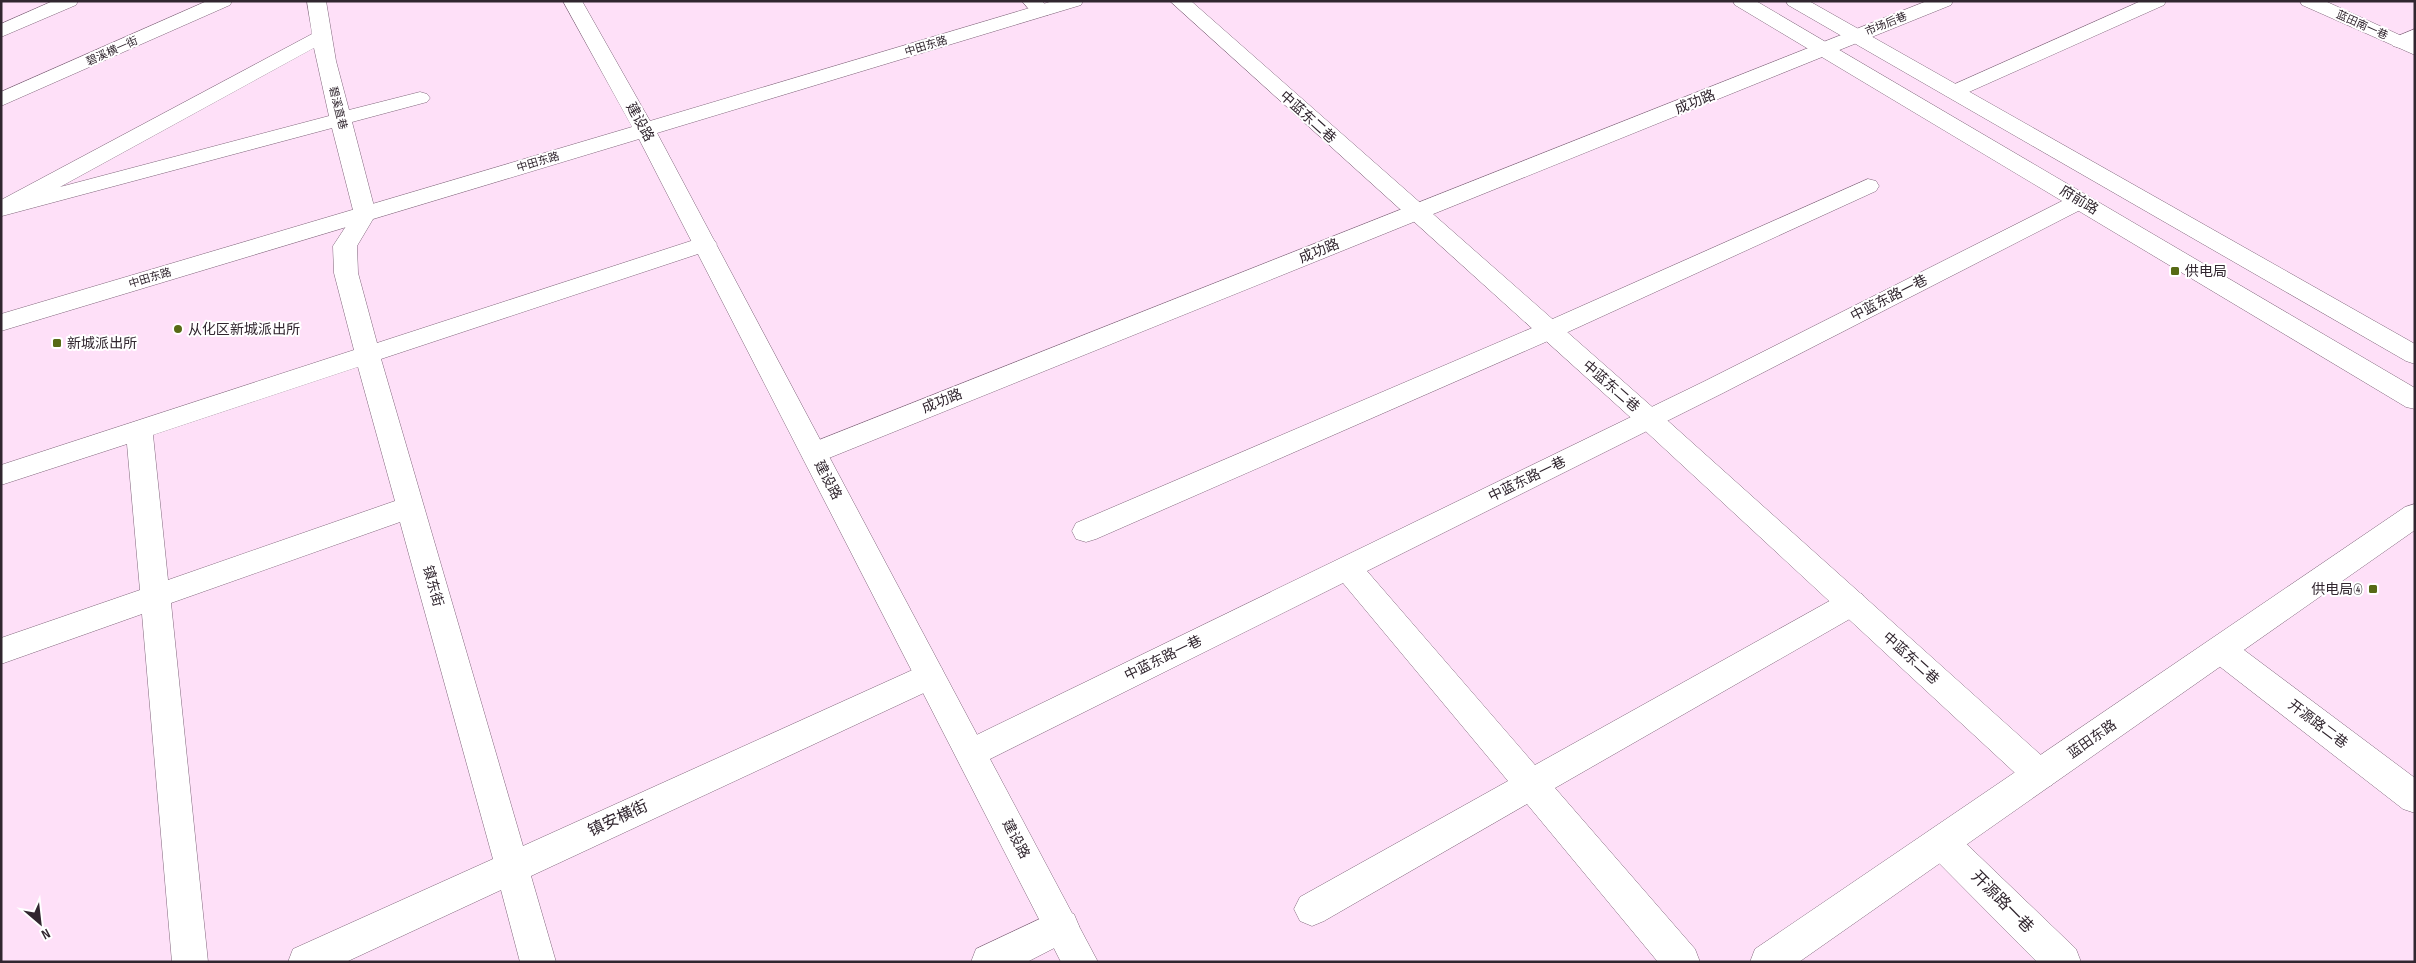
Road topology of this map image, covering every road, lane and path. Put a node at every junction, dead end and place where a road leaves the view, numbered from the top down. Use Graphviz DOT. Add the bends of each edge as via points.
graph roads {
  1 [pos="69,1"];
  2 [pos="316,1"];
  3 [pos="572,1"];
  4 [pos="1074,1"];
  5 [pos="1179,1"];
  6 [pos="1742,1"];
  7 [pos="1795,1"];
  8 [pos="1944,1"];
  9 [pos="2157,1"];
  10 [pos="2318,3"];
  11 [pos="206,4"];
  12 [pos="1036,6"];
  13 [pos="1,31"];
  14 [pos="322,36"];
  15 [pos="1856,36"];
  16 [pos="2410,42"];
  17 [pos="1824,49"];
  18 [pos="1953,92"];
  19 [pos="420,98"];
  20 [pos="1,100"];
  21 [pos="341,118"];
  22 [pos="645,130"];
  23 [pos="1868,186"];
  24 [pos="2080,201"];
  25 [pos="1414,212"];
  26 [pos="365,214"];
  27 [pos="705,244"];
  28 [pos="1,323"];
  29 [pos="1548,331"];
  30 [pos="367,353"];
  31 [pos="2415,355"];
  32 [pos="2415,400"];
  33 [pos="1649,419"];
  34 [pos="139,429"];
  35 [pos="814,453"];
  36 [pos="1,475"];
  37 [pos="410,507"];
  38 [pos="2415,515"];
  39 [pos="1086,531"];
  40 [pos="1347,568"];
  41 [pos="156,596"];
  42 [pos="1852,603"];
  43 [pos="2221,650"];
  44 [pos="1,651"];
  45 [pos="930,676"];
  46 [pos="971,753"];
  47 [pos="2040,775"];
  48 [pos="1532,786"];
  49 [pos="2415,798"];
  50 [pos="1942,842"];
  51 [pos="511,868"];
  52 [pos="1312,909"];
  53 [pos="1061,926"];
  54 [pos="190,962"];
  55 [pos="306,962"];
  56 [pos="538,962"];
  57 [pos="989,962"];
  58 [pos="1080,962"];
  59 [pos="1682,962"];
  60 [pos="1768,962"];
  61 [pos="2063,962"];
  1 -- 13 [label="street"];
  2 -- 14 [label="street, 碧溪直巷"];
  3 -- 22 [label="street, 建设路"];
  4 -- 12 [label="street, 中田东路"];
  5 -- 25 [label="street, 中蓝东二巷"];
  6 -- 17 [label="street, 府前路"];
  7 -- 15 [label="street"];
  8 -- 15 [label="street, 市场后巷"];
  9 -- 18 [label="street"];
  10 -- 16 [label="street, 蓝田南一巷"];
  11 -- 20 [label="street, 碧溪横一街"];
  12 -- 22 [label="street, 中田东路"];
  14 -- 21 [label="street, 碧溪直巷"];
  14 -- 21 [label="street" via="2,209"];
  15 -- 17 [label="street, 市场后巷"];
  15 -- 18 [label="street"];
  17 -- 24 [label="street, 府前路"];
  17 -- 25 [label="street, 成功路"];
  18 -- 31 [label="street"];
  19 -- 21 [label="street"];
  21 -- 26 [label="street, 碧溪直巷"];
  22 -- 26 [label="street, 中田东路"];
  22 -- 27 [label="street, 建设路"];
  23 -- 29 [label="street"];
  24 -- 32 [label="street, 府前路"];
  24 -- 33 [label="street, 中蓝东路一巷"];
  25 -- 29 [label="street, 中蓝东二巷"];
  25 -- 35 [label="street, 成功路"];
  26 -- 28 [label="street, 中田东路"];
  26 -- 30 [label="street, 镇东街" via="345,246 346,273"];
  27 -- 30 [label="street"];
  27 -- 35 [label="street, 建设路"];
  29 -- 33 [label="street, 中蓝东二巷"];
  29 -- 39 [label="street"];
  30 -- 34 [label="street"];
  30 -- 37 [label="street, 镇东街"];
  33 -- 40 [label="street, 中蓝东路一巷"];
  33 -- 42 [label="street, 中蓝东二巷"];
  34 -- 36 [label="street"];
  34 -- 41 [label="street"];
  35 -- 45 [label="street, 建设路"];
  37 -- 41 [label="street"];
  37 -- 51 [label="street, 镇东街"];
  38 -- 43 [label="street, 蓝田东路"];
  40 -- 46 [label="street, 中蓝东路一巷"];
  40 -- 48 [label="street"];
  41 -- 44 [label="street"];
  41 -- 54 [label="street"];
  42 -- 47 [label="street, 中蓝东二巷"];
  42 -- 48 [label="street"];
  43 -- 47 [label="street, 蓝田东路"];
  43 -- 49 [label="street, 开源路二巷"];
  45 -- 46 [label="street, 建设路"];
  45 -- 51 [label="street, 镇安横街"];
  46 -- 53 [label="street, 建设路"];
  47 -- 50 [label="street, 蓝田东路"];
  48 -- 52 [label="street"];
  48 -- 59 [label="street"];
  50 -- 60 [label="street, 蓝田东路"];
  50 -- 61 [label="street, 开源路一巷"];
  51 -- 55 [label="street, 镇安横街"];
  51 -- 56 [label="street, 镇东街"];
  53 -- 57 [label="street"];
  53 -- 58 [label="street, 建设路"];
}
